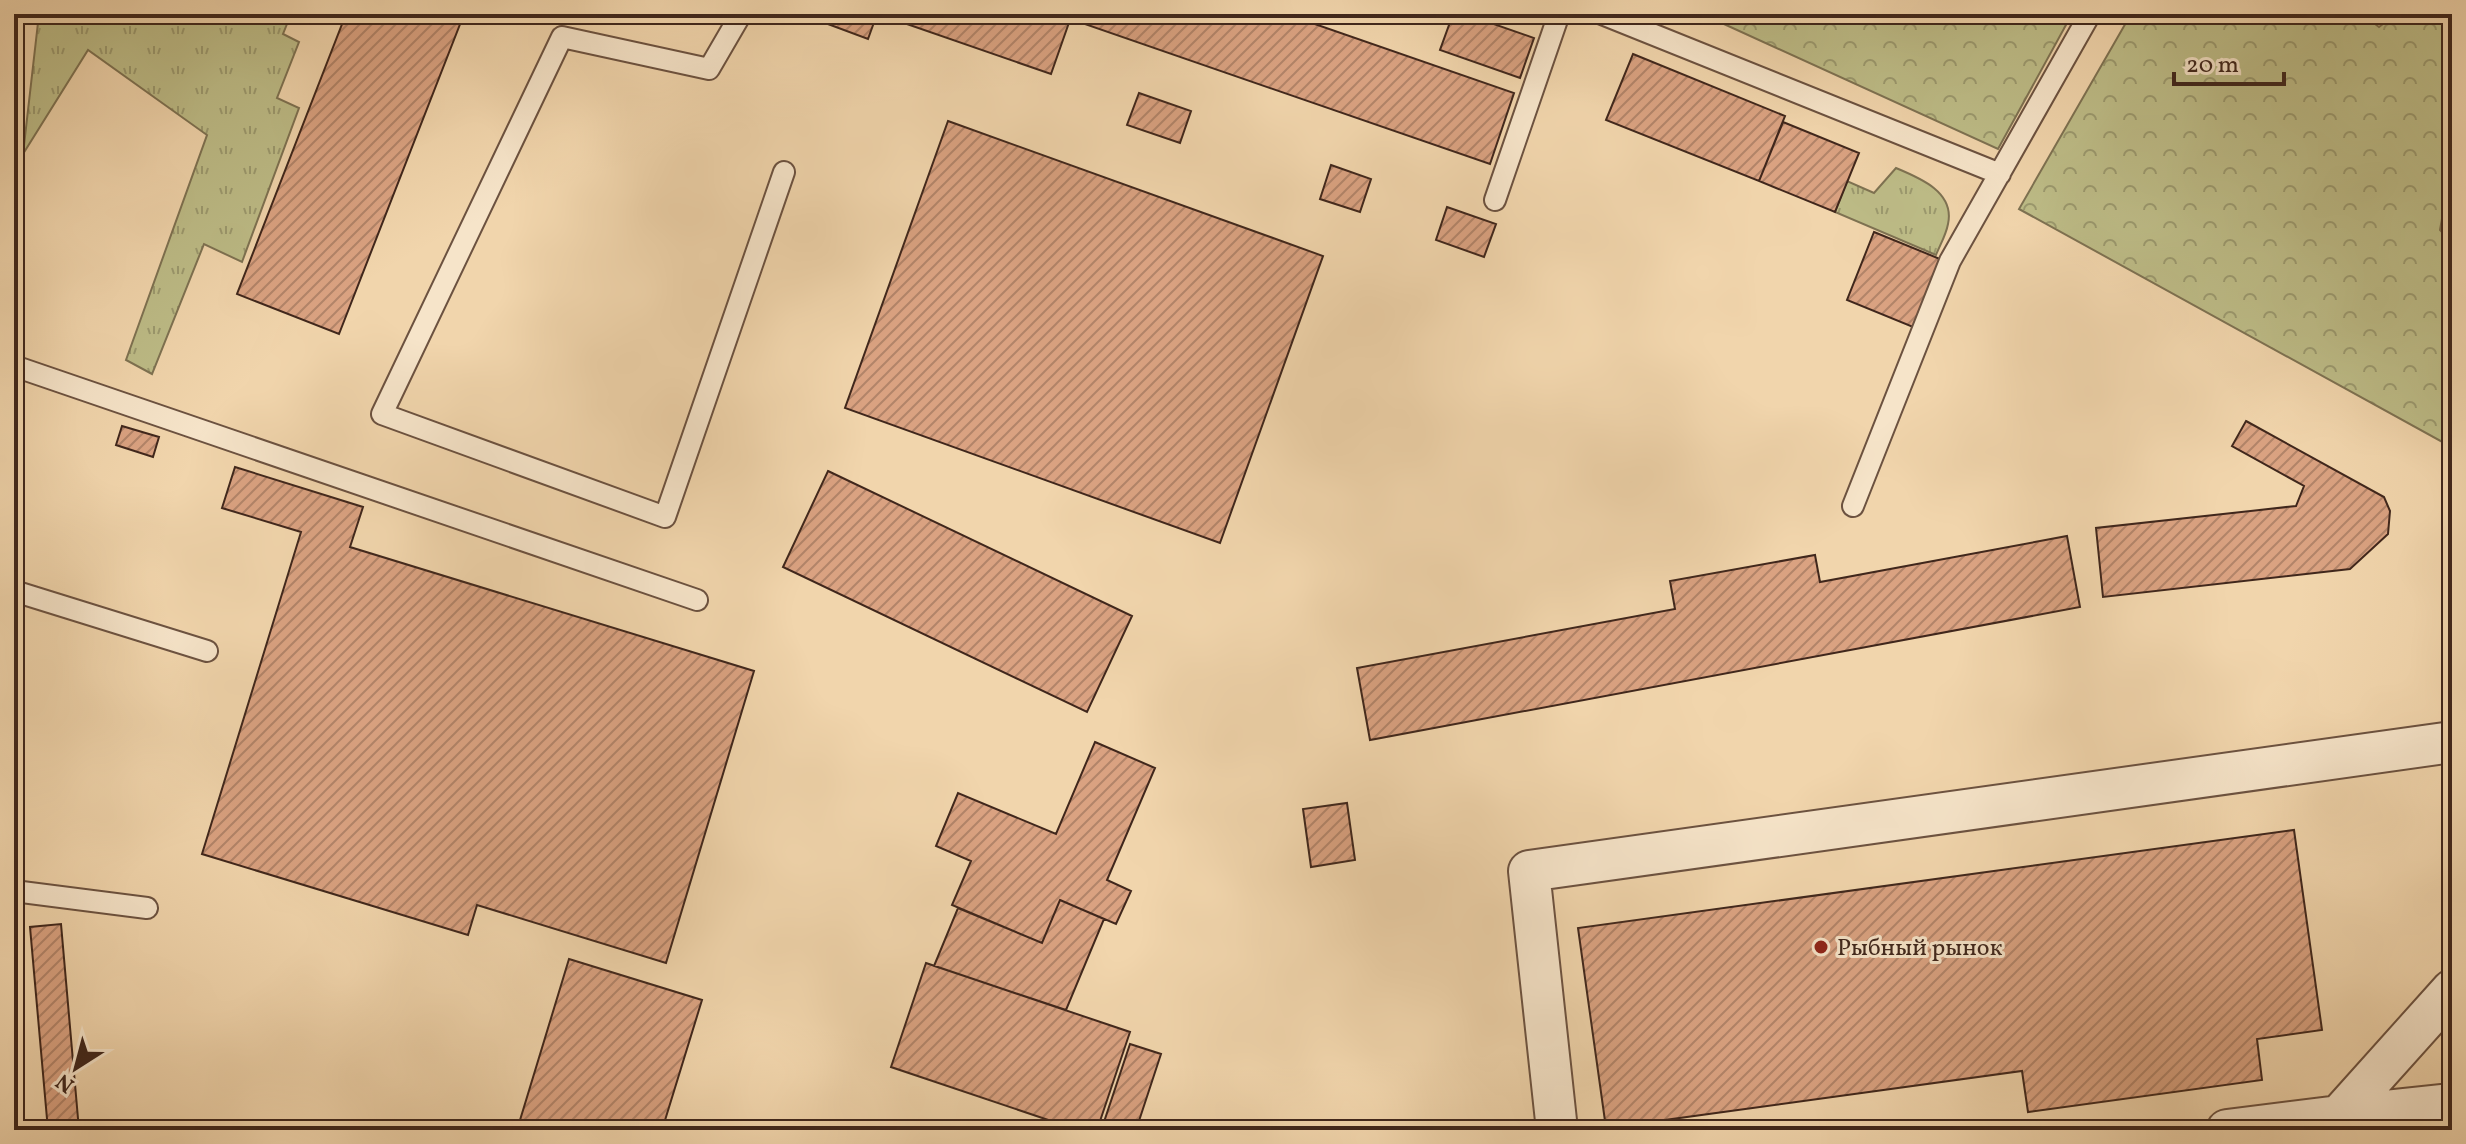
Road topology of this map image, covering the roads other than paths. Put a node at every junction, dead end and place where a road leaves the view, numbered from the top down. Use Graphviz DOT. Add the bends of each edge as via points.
graph roads {
  1 [pos="741,14"];
  2 [pos="1559,14"];
  3 [pos="1602,14"];
  4 [pos="2090,14"];
  5 [pos="784,172"];
  6 [pos="2000,174"];
  7 [pos="1495,200"];
  8 [pos="14,366"];
  9 [pos="1853,506"];
  10 [pos="14,591"];
  11 [pos="697,600"];
  12 [pos="207,651"];
  13 [pos="2452,742"];
  14 [pos="14,891"];
  15 [pos="147,908"];
  16 [pos="2452,990"];
  17 [pos="2452,1104"];
  18 [pos="2339,1116"];
  19 [pos="1557,1130"];
  20 [pos="2227,1130"];
  1 -- 5 [label="lane" via="709,69 562,37 382,414 665,517"];
  2 -- 7 [label="lane"];
  3 -- 6 [label="lane"];
  4 -- 6 [label="lane"];
  6 -- 9 [label="lane" via="1950,261"];
  8 -- 11 [label="lane"];
  10 -- 12 [label="lane"];
  13 -- 19 [label="street" via="1529,871"];
  14 -- 15 [label="lane"];
  16 -- 18 [label="street"];
  17 -- 18 [label="street"];
  18 -- 20 [label="street"];
}
